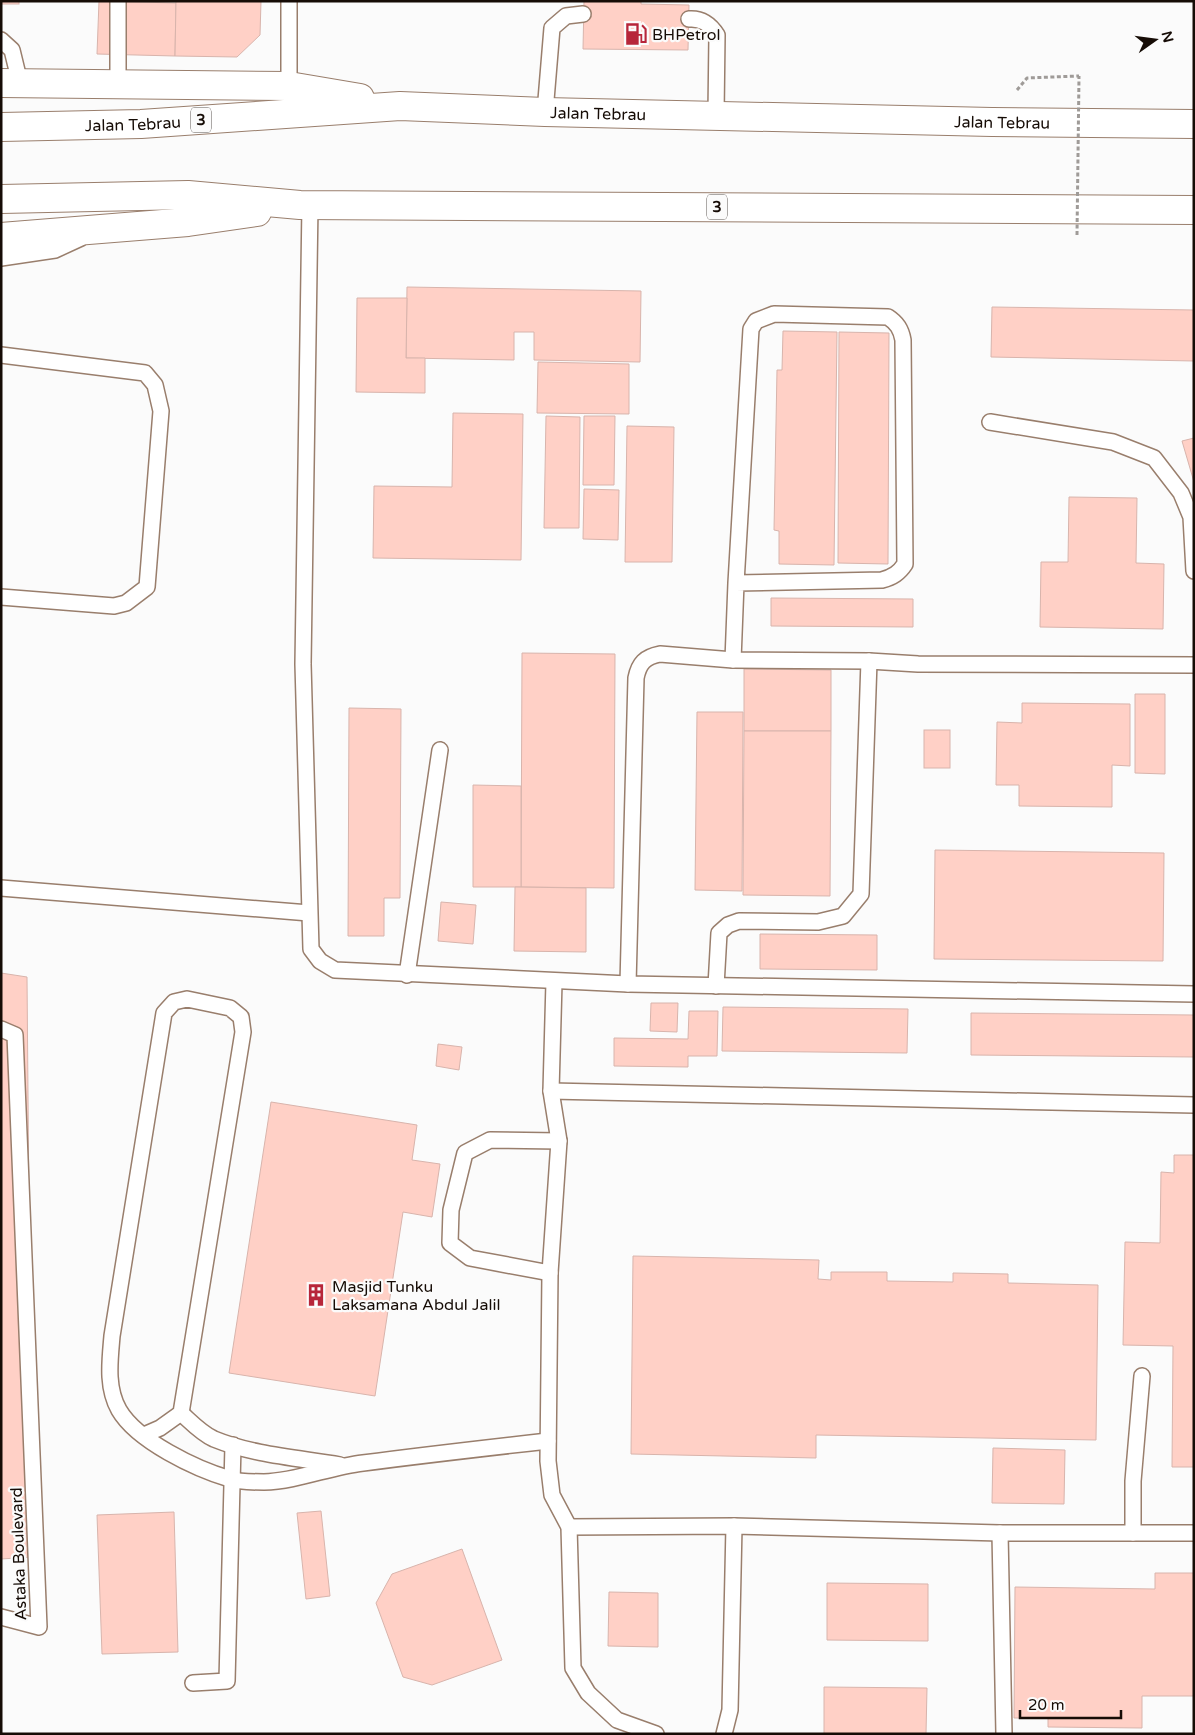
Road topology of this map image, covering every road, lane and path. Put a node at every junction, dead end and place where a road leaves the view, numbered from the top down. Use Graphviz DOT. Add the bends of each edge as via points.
graph roads {
  1 [pos="118,1"];
  2 [pos="289,1"];
  3 [pos="583,14"];
  4 [pos="688,19"];
  5 [pos="1,40"];
  6 [pos="1027,78"];
  7 [pos="10,83"];
  8 [pos="118,83"];
  9 [pos="289,86"];
  10 [pos="400,106"];
  11 [pos="545,112"];
  12 [pos="716,114"];
  13 [pos="1194,124"];
  14 [pos="1,127"];
  15 [pos="1,199"];
  16 [pos="305,205"];
  17 [pos="1194,210"];
  18 [pos="103,229"];
  19 [pos="1077,235"];
  20 [pos="1,237"];
  21 [pos="1,258"];
  22 [pos="1,355"];
  23 [pos="990,422"];
  24 [pos="1194,571"];
  25 [pos="736,583"];
  26 [pos="1,597"];
  27 [pos="733,660"];
  28 [pos="869,661"];
  29 [pos="1194,665"];
  30 [pos="440,750"];
  31 [pos="1,888"];
  32 [pos="309,913"];
  33 [pos="408,975"];
  34 [pos="554,982"];
  35 [pos="628,984"];
  36 [pos="716,986"];
  37 [pos="1194,994"];
  38 [pos="1,1028"];
  39 [pos="552,1091"];
  40 [pos="1194,1105"];
  41 [pos="559,1141"];
  42 [pos="550,1273"];
  43 [pos="1142,1376"];
  44 [pos="181,1413"];
  45 [pos="144,1435"];
  46 [pos="548,1441"];
  47 [pos="233,1445"];
  48 [pos="342,1465"];
  49 [pos="232,1480"];
  50 [pos="734,1526"];
  51 [pos="570,1528"];
  52 [pos="1000,1533"];
  53 [pos="1133,1533"];
  54 [pos="1194,1533"];
  55 [pos="1,1617"];
  56 [pos="193,1683"];
  57 [pos="656,1734"];
  58 [pos="724,1734"];
  59 [pos="1004,1734"];
  1 -- 8 [label="lane"];
  2 -- 9 [label="lane"];
  3 -- 11 [label="lane" via="566,16 552,28"];
  4 -- 12 [label="lane" via="703,21 712,26 717,35"];
  5 -- 7 [label="lane" via="12,50"];
  6 -- 19 [label="path, bridge" via="1079,76"];
  7 -- 8 [label="highway"];
  8 -- 9 [label="highway"];
  9 -- 10 [label="highway"];
  10 -- 11 [label="highway, Jalan Tebrau / 3"];
  10 -- 14 [label="highway, Jalan Tebrau / 3" via="141,124"];
  11 -- 12 [label="highway, Jalan Tebrau / 3"];
  12 -- 13 [label="highway, Jalan Tebrau / 3"];
  15 -- 16 [label="highway, 3" via="188,195"];
  16 -- 17 [label="highway, 3"];
  16 -- 18 [label="highway" via="188,222"];
  16 -- 32 [label="lane" via="303,664"];
  18 -- 20 [label="highway"];
  18 -- 21 [label="lane" via="55,250"];
  22 -- 26 [label="lane" via="145,373 155,385 161,411 147,587 126,603 114,606"];
  23 -- 24 [label="lane" via="1113,442 1154,458 1181,493 1192,517"];
  25 -- 25 [label="lane" via="751,329 756,321 774,314 888,317 901,330 903,340 905,564 892,578 882,580"];
  25 -- 27 [label="lane"];
  27 -- 28 [label="lane"];
  27 -- 35 [label="lane" via="660,654 643,661 638,668 633,725"];
  28 -- 29 [label="lane"];
  28 -- 36 [label="lane" via="861,894 843,916 818,922 739,922 728,925 719,933"];
  30 -- 33 [label="lane"];
  31 -- 32 [label="lane"];
  32 -- 33 [label="lane" via="311,949 320,961 334,970"];
  33 -- 34 [label="lane"];
  34 -- 35 [label="lane"];
  34 -- 39 [label="lane"];
  35 -- 36 [label="lane"];
  36 -- 37 [label="lane"];
  38 -- 55 [label="lane, Astaka Boulevard" via="15,1035 39,1627"];
  39 -- 40 [label="lane"];
  39 -- 41 [label="lane"];
  41 -- 42 [label="lane"];
  41 -- 42 [label="lane" via="490,1140 465,1154 450,1210 450,1243 470,1258"];
  42 -- 46 [label="lane"];
  43 -- 53 [label="lane" via="1133,1481"];
  44 -- 45 [label="lane"];
  44 -- 45 [label="lane" via="243,1032 241,1017 230,1008 187,999 174,1002 164,1013 110,1363 112,1390 119,1410"];
  44 -- 47 [label="lane" via="213,1438"];
  45 -- 49 [label="lane" via="198,1468"];
  46 -- 48 [label="lane"];
  46 -- 51 [label="lane" via="552,1495"];
  47 -- 48 [label="lane"];
  47 -- 49 [label="lane"];
  48 -- 49 [label="lane" via="300,1478 263,1482"];
  49 -- 56 [label="lane" via="227,1681"];
  50 -- 51 [label="lane"];
  50 -- 52 [label="lane"];
  50 -- 58 [label="lane" via="730,1710"];
  51 -- 57 [label="lane" via="574,1668 588,1693 617,1720"];
  52 -- 53 [label="lane"];
  52 -- 59 [label="lane"];
  53 -- 54 [label="lane"];
}
